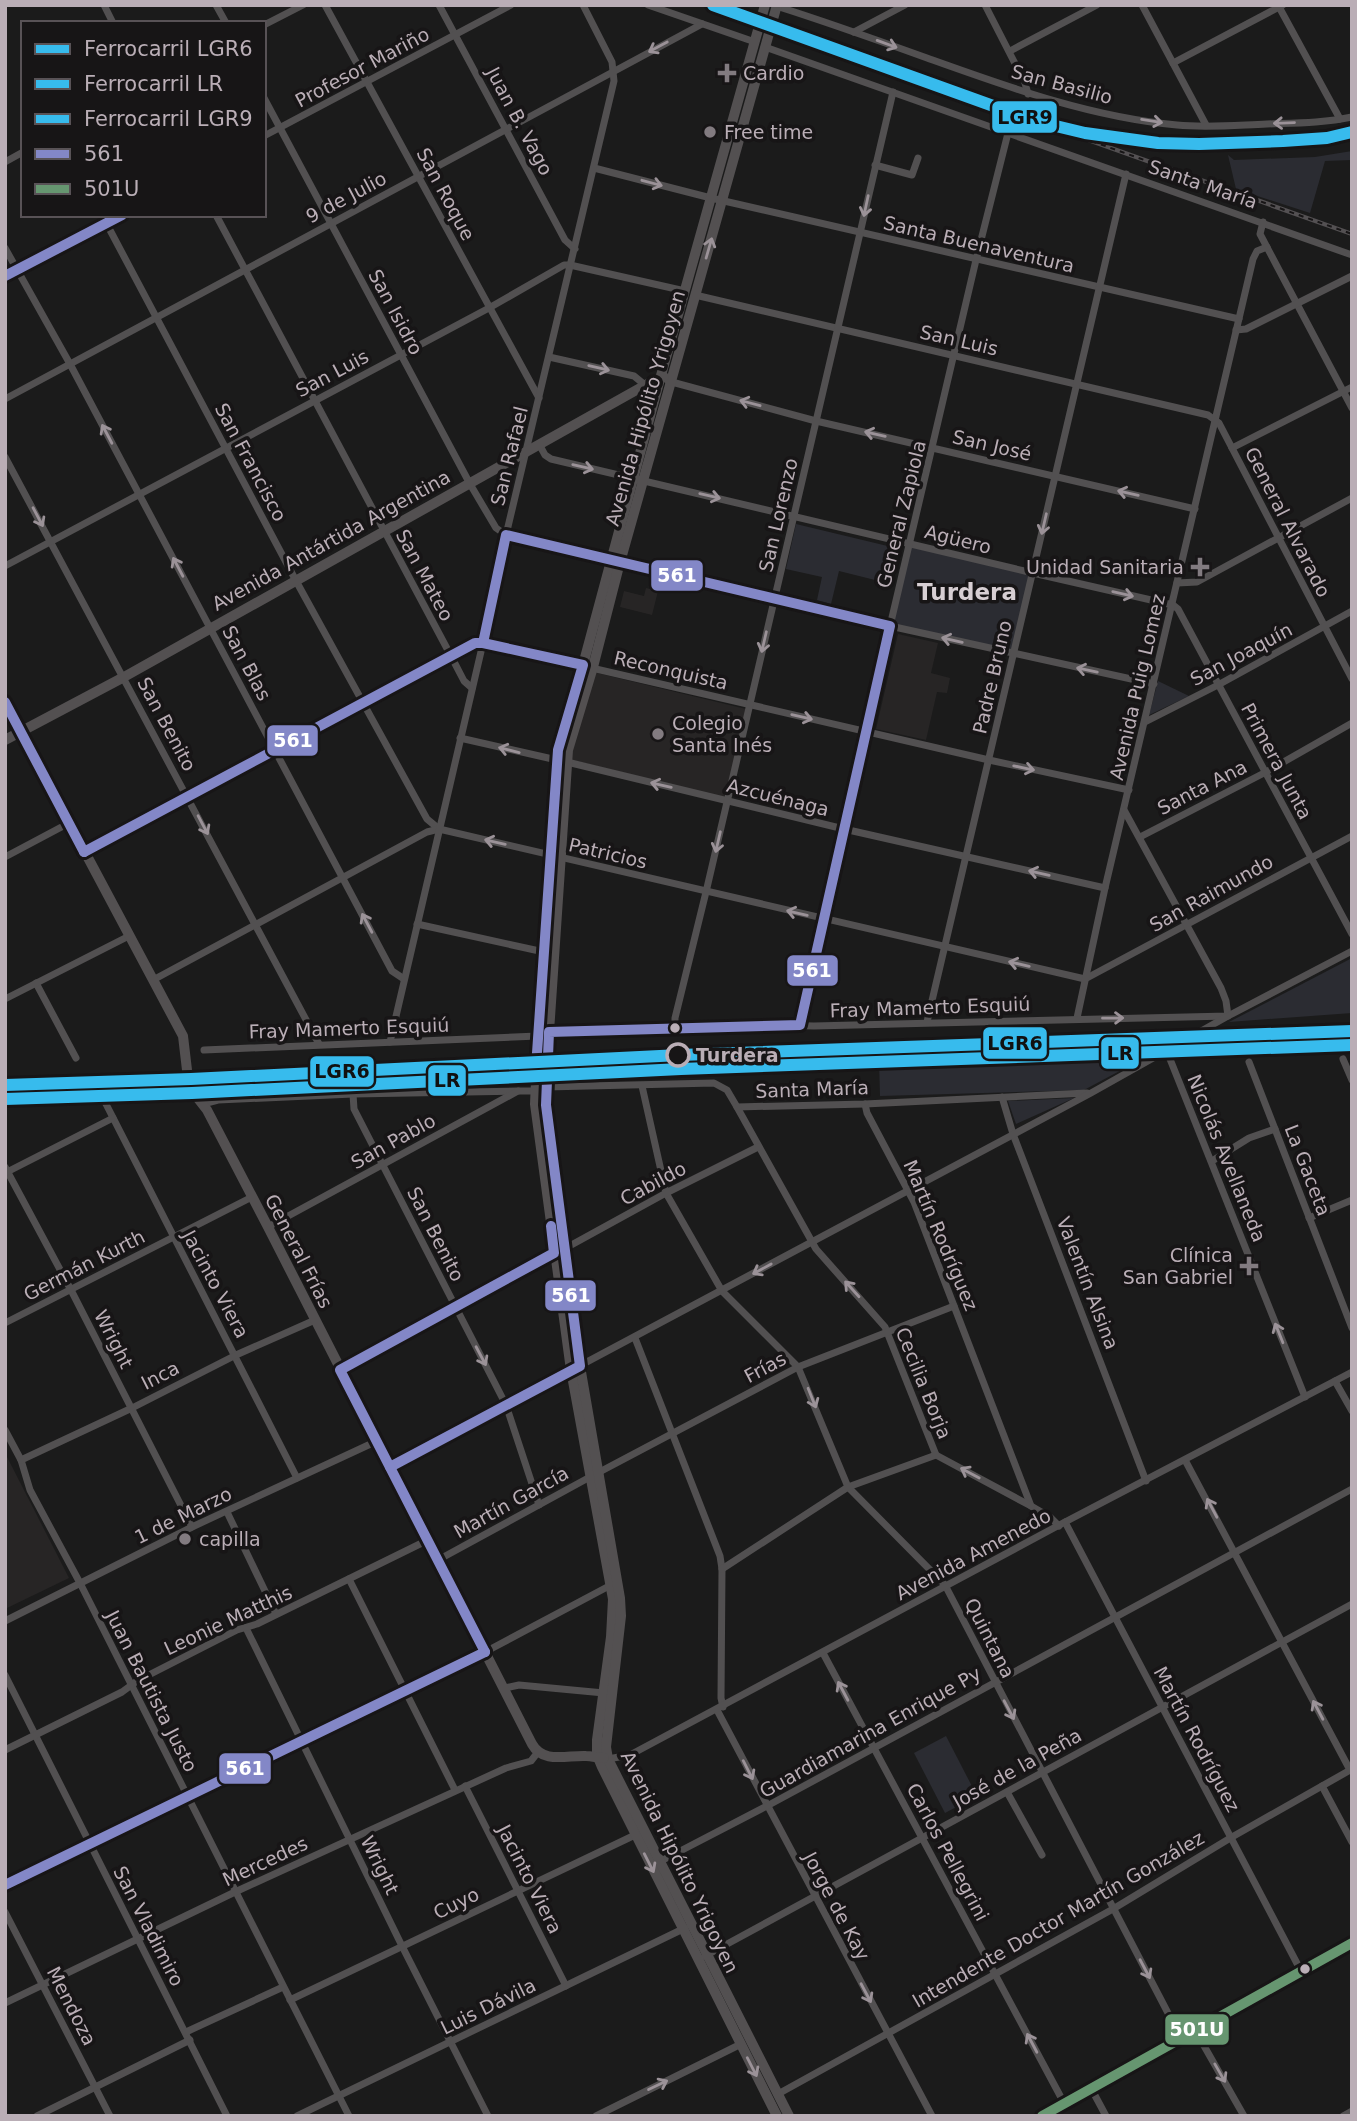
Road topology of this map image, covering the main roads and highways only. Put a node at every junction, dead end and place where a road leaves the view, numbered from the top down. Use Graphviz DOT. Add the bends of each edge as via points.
graph roads {
  1 [pos="765,5"];
  2 [pos="777,6"];
  3 [pos="760,24"];
  4 [pos="771,28"];
  5 [pos="668,378"];
  6 [pos="5,702"];
  7 [pos="21,732"];
  8 [pos="5,740"];
  9 [pos="556,856"];
  10 [pos="559,1251"];
  11 [pos="594,1475"];
  12 [pos="603,1758"];
  13 [pos="688,1927"];
  14 [pos="702,1958"];
  15 [pos="777,2116"];
  16 [pos="789,2116"];
  1 -- 3 [label="main road, Avenida Hipólito Yrigoyen"];
  2 -- 4 [label="main road, Avenida Hipólito Yrigoyen"];
  3 -- 4 [label="main road"];
  3 -- 5 [label="main road, Avenida Hipólito Yrigoyen" via="685,291"];
  5 -- 4 [label="main road, Avenida Hipólito Yrigoyen, one-way"];
  5 -- 7 [label="main road, Avenida Antártida Argentina" via="645,385"];
  5 -- 9 [label="main road, Avenida Hipólito Yrigoyen" via="562,761"];
  6 -- 7 [label="main road, General Frías"];
  7 -- 8 [label="main road, Avenida Antártida Argentina"];
  7 -- 12 [label="main road, General Frías" via="183,1036 189,1087 268,1227 532,1744 552,1757"];
  9 -- 10 [label="main road, Avenida Hipólito Yrigoyen" via="546,1105"];
  9 -- 10 [label="main road, Avenida Hipólito Yrigoyen" via="535,1091"];
  10 -- 11 [label="main road, Avenida Hipólito Yrigoyen"];
  11 -- 12 [label="main road, Avenida Hipólito Yrigoyen" via="613,1616 597,1740"];
  11 -- 12 [label="main road, Avenida Hipólito Yrigoyen" via="621,1607"];
  12 -- 13 [label="main road, Avenida Hipólito Yrigoyen" via="661,1861"];
  12 -- 13 [label="main road, Avenida Hipólito Yrigoyen, one-way" via="635,1835"];
  13 -- 14 [label="main road, Avenida Hipólito Yrigoyen"];
  14 -- 15 [label="main road, Avenida Hipólito Yrigoyen, one-way"];
  14 -- 16 [label="main road, Avenida Hipólito Yrigoyen"];
}
